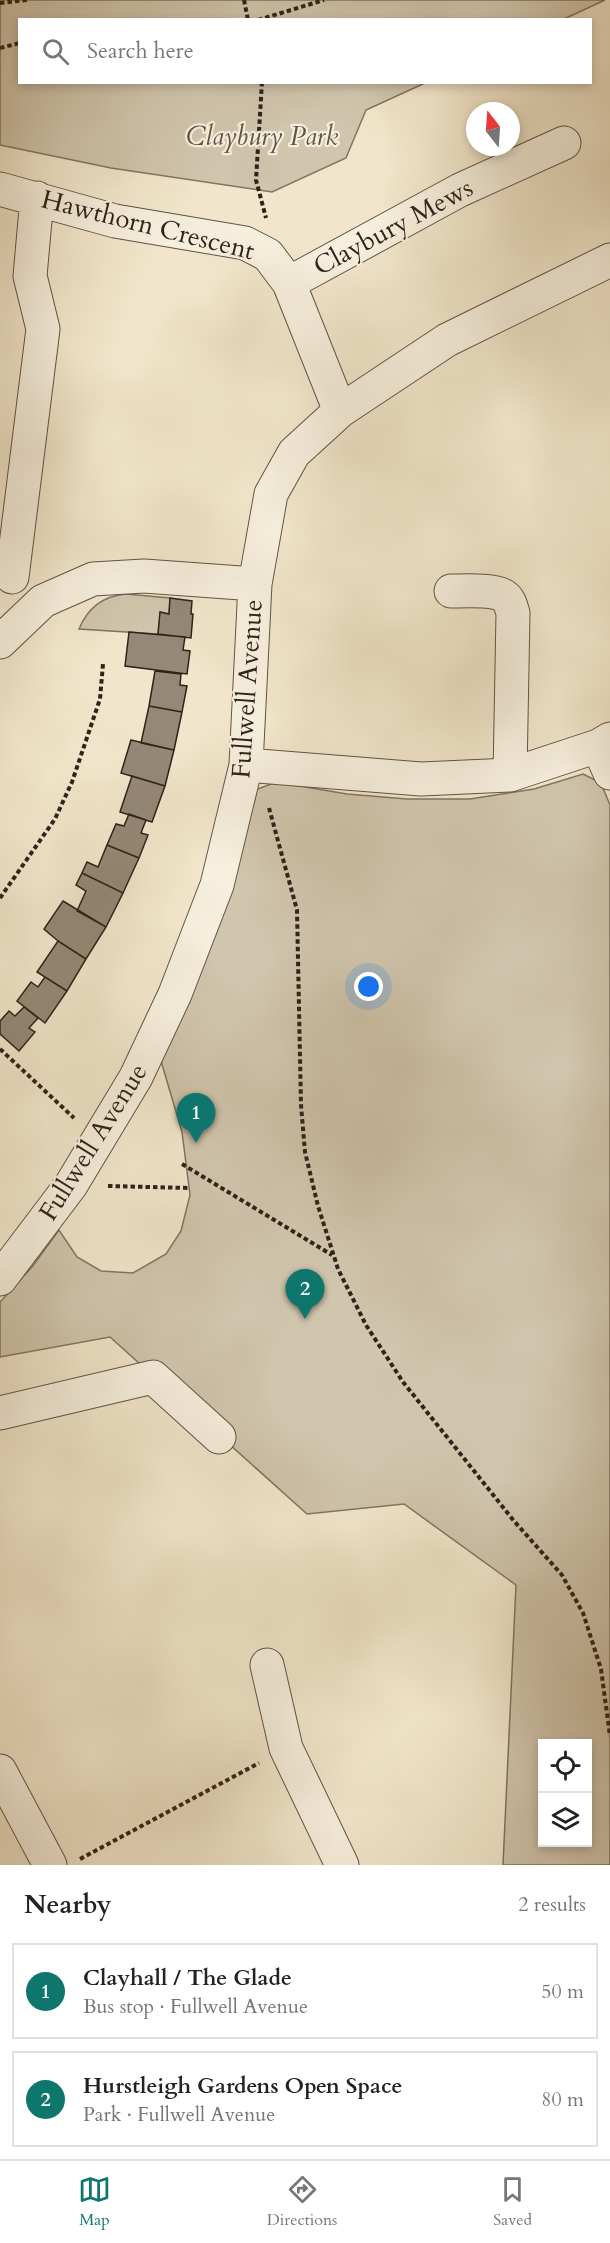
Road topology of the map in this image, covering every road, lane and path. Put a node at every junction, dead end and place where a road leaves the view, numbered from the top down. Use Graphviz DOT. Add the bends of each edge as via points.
graph roads {
  1 [pos="27,0"];
  2 [pos="244,0"];
  3 [pos="324,0"];
  4 [pos="0,3"];
  5 [pos="248,18"];
  6 [pos="265,18"];
  7 [pos="18,44"];
  8 [pos="0,48"];
  9 [pos="262,84"];
  10 [pos="564,142"];
  11 [pos="0,189"];
  12 [pos="37,198"];
  13 [pos="268,255"];
  14 [pos="610,260"];
  15 [pos="289,283"];
  16 [pos="340,411"];
  17 [pos="6,576"];
  18 [pos="255,584"];
  19 [pos="451,591"];
  20 [pos="43,601"];
  21 [pos="0,642"];
  22 [pos="103,663"];
  23 [pos="606,753"];
  24 [pos="246,765"];
  25 [pos="510,775"];
  26 [pos="0,898"];
  27 [pos="0,1049"];
  28 [pos="100,1141"];
  29 [pos="182,1164"];
  30 [pos="71,1185"];
  31 [pos="190,1188"];
  32 [pos="333,1256"];
  33 [pos="3,1269"];
  34 [pos="0,1413"];
  35 [pos="219,1437"];
  36 [pos="267,1665"];
  37 [pos="610,1736"];
  38 [pos="286,1748"];
  39 [pos="0,1771"];
  40 [pos="65,1862"];
  41 [pos="342,1865"];
  1 -- 4 [label="path"];
  2 -- 5 [label="path"];
  3 -- 6 [label="path"];
  7 -- 8 [label="path"];
  9 -- 13 [label="path" via="255,180 272,238"];
  10 -- 15 [label="street, Claybury Mews" via="460,190"];
  11 -- 12 [label="street, Hawthorn Crescent"];
  12 -- 13 [label="street, Hawthorn Crescent" via="115,220 245,243"];
  12 -- 17 [label="street" via="30,276 43,329"];
  13 -- 15 [label="street, Hawthorn Crescent"];
  14 -- 16 [label="street, Fullwell Avenue" via="447,340"];
  15 -- 16 [label="street, Hawthorn Crescent"];
  16 -- 18 [label="street, Fullwell Avenue" via="294,453 272,494"];
  17 -- 20 [label="street"];
  18 -- 20 [label="street" via="144,576 93,579"];
  18 -- 24 [label="street, Fullwell Avenue"];
  19 -- 25 [label="street" via="494,592 510,603"];
  20 -- 21 [label="street"];
  22 -- 26 [label="path" via="100,699 72,782 55,819"];
  23 -- 25 [label="street"];
  24 -- 25 [label="street" via="421,779"];
  24 -- 28 [label="street, Fullwell Avenue" via="209,907 151,1046"];
  24 -- 32 [label="path" via="263,789 297,910 304,1140"];
  27 -- 28 [label="path"];
  28 -- 30 [label="street, Fullwell Avenue"];
  29 -- 32 [label="path"];
  30 -- 31 [label="path"];
  30 -- 33 [label="street, Fullwell Avenue"];
  32 -- 37 [label="path" via="366,1325 403,1382 561,1575 583,1613 601,1669"];
  34 -- 35 [label="street" via="153,1377"];
  36 -- 38 [label="street"];
  38 -- 40 [label="path"];
  38 -- 41 [label="street"];
  39 -- 40 [label="street"];
}
